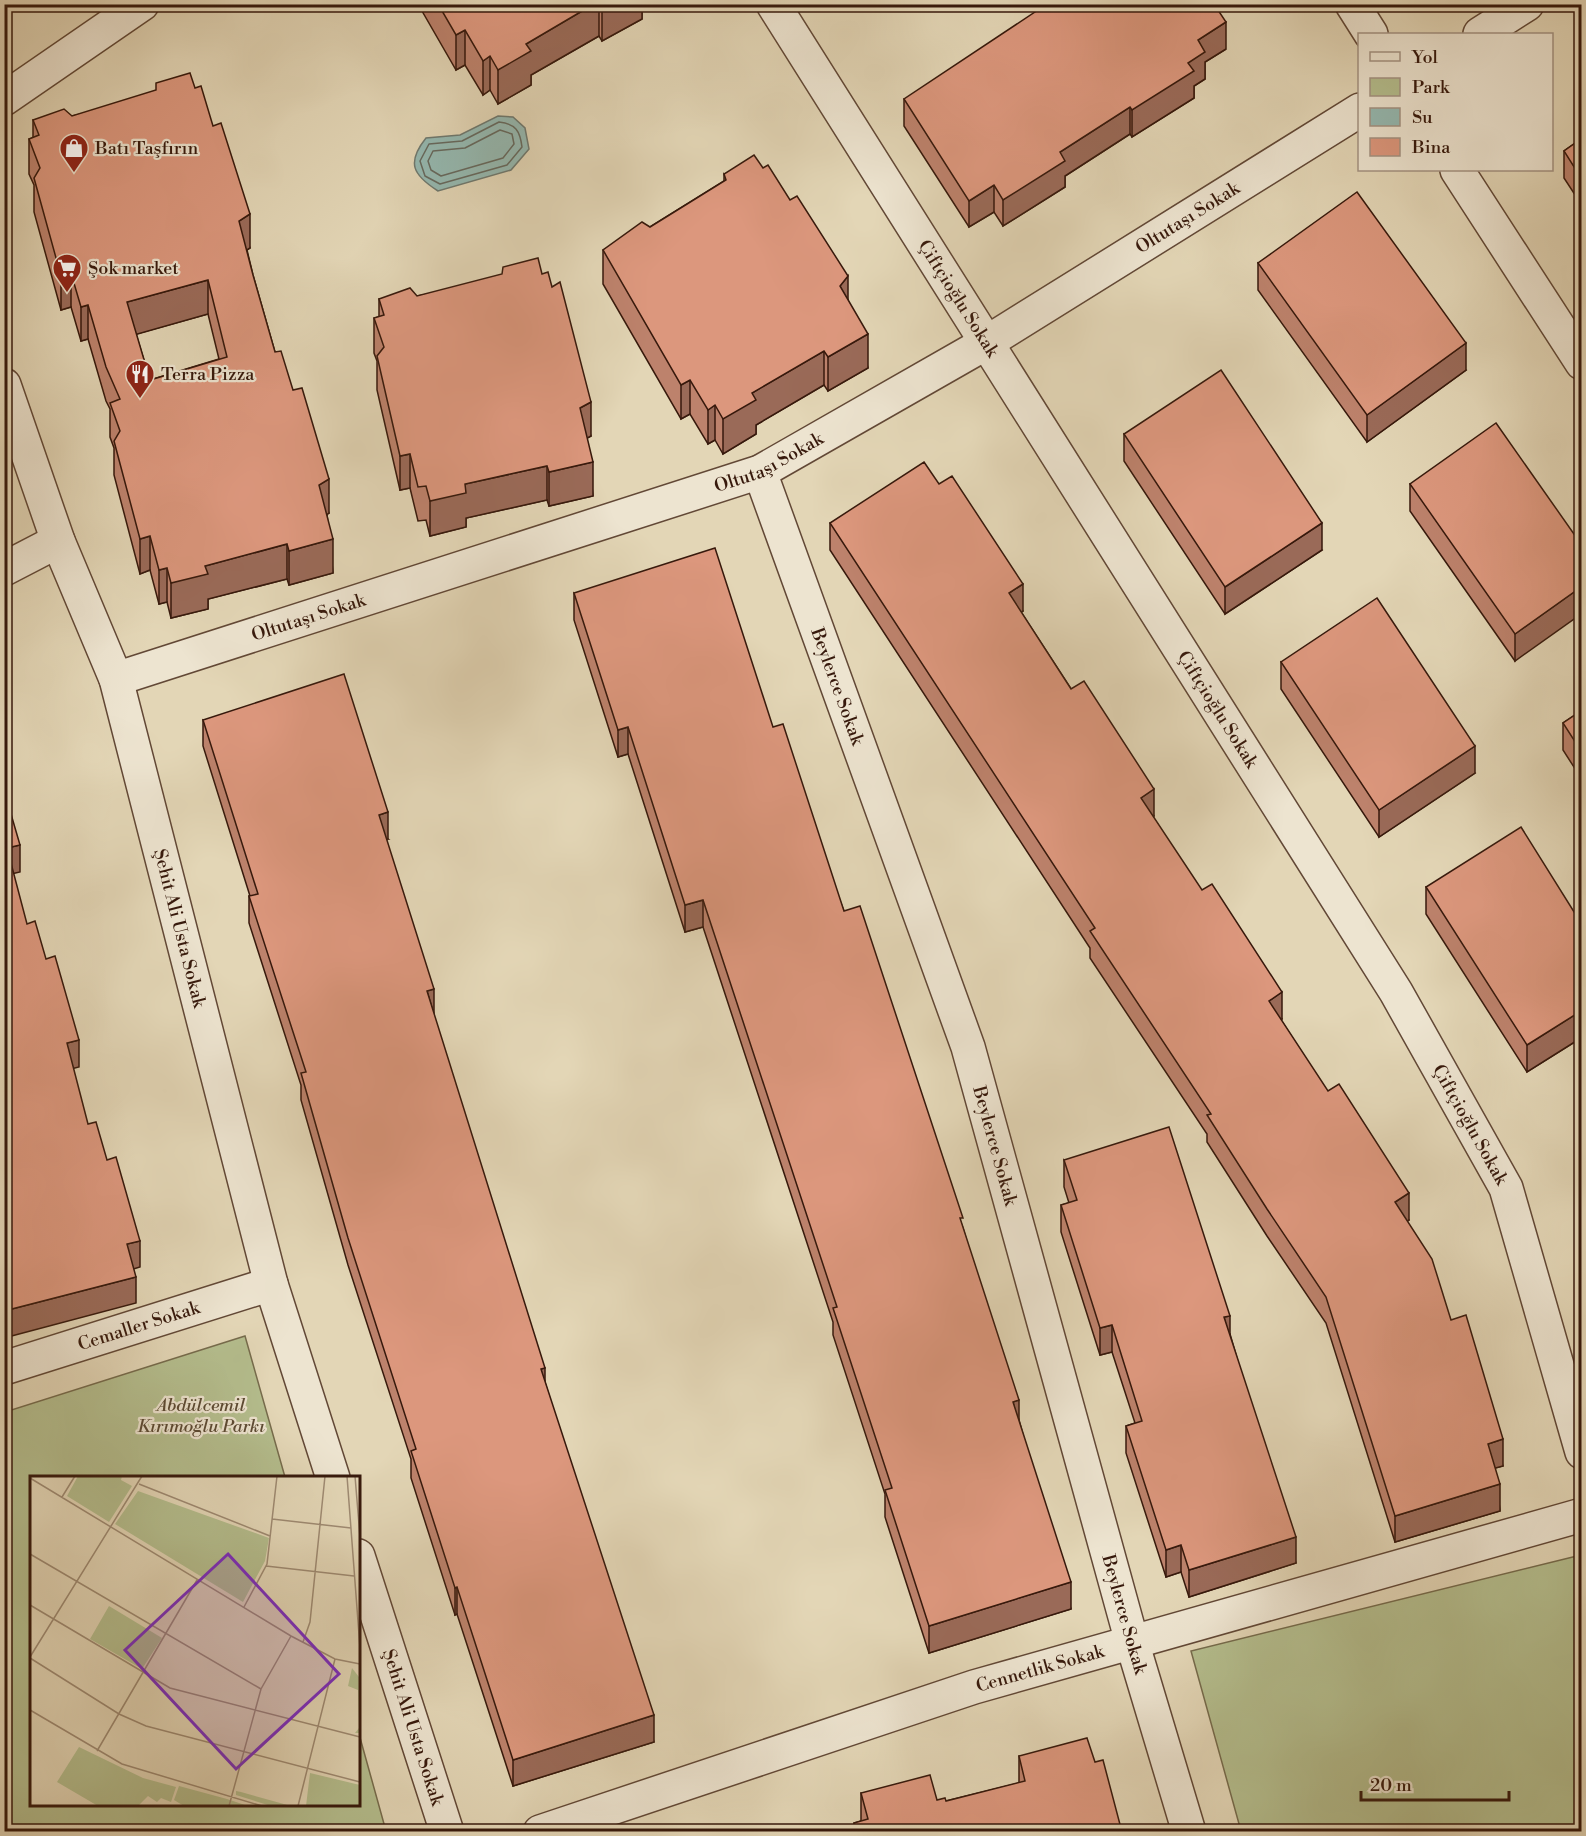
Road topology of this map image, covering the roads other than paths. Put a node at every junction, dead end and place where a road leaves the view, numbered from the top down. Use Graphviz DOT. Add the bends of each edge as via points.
graph roads {
  1 [pos="142,4"];
  2 [pos="773,4"];
  3 [pos="1352,4"];
  4 [pos="1527,4"];
  5 [pos="1370,33"];
  6 [pos="1482,33"];
  7 [pos="4,99"];
  8 [pos="1358,111"];
  9 [pos="1458,171"];
  10 [pos="986,343"];
  11 [pos="1581,363"];
  12 [pos="4,385"];
  13 [pos="760,472"];
  14 [pos="58,541"];
  15 [pos="4,569"];
  16 [pos="116,679"];
  17 [pos="272,1284"];
  18 [pos="4,1368"];
  19 [pos="1581,1452"];
  20 [pos="332,1476"];
  21 [pos="1581,1515"];
  22 [pos="360,1562"];
  23 [pos="1132,1642"];
  24 [pos="447,1832"];
  25 [pos="540,1832"];
  26 [pos="1189,1832"];
  1 -- 7 [label="street"];
  2 -- 10 [label="street, Çiftçioğlu Sokak"];
  3 -- 5 [label="street"];
  4 -- 6 [label="street"];
  8 -- 10 [label="street, Oltutaşı Sokak"];
  9 -- 11 [label="street"];
  10 -- 13 [label="street, Oltutaşı Sokak"];
  10 -- 19 [label="street, Çiftçioğlu Sokak" via="1396,992 1506,1188"];
  12 -- 14 [label="street, Şehit Ali Usta Sokak"];
  13 -- 16 [label="street, Oltutaşı Sokak"];
  13 -- 23 [label="street, Beylerce Sokak" via="968,1047"];
  14 -- 15 [label="street"];
  14 -- 16 [label="street, Şehit Ali Usta Sokak"];
  16 -- 17 [label="street, Şehit Ali Usta Sokak"];
  17 -- 18 [label="street, Cemaller Sokak"];
  17 -- 20 [label="street, Şehit Ali Usta Sokak"];
  21 -- 23 [label="street, Cennetlik Sokak"];
  22 -- 24 [label="street, Şehit Ali Usta Sokak"];
  23 -- 25 [label="street, Cennetlik Sokak" via="974,1687"];
  23 -- 26 [label="street, Beylerce Sokak"];
}
